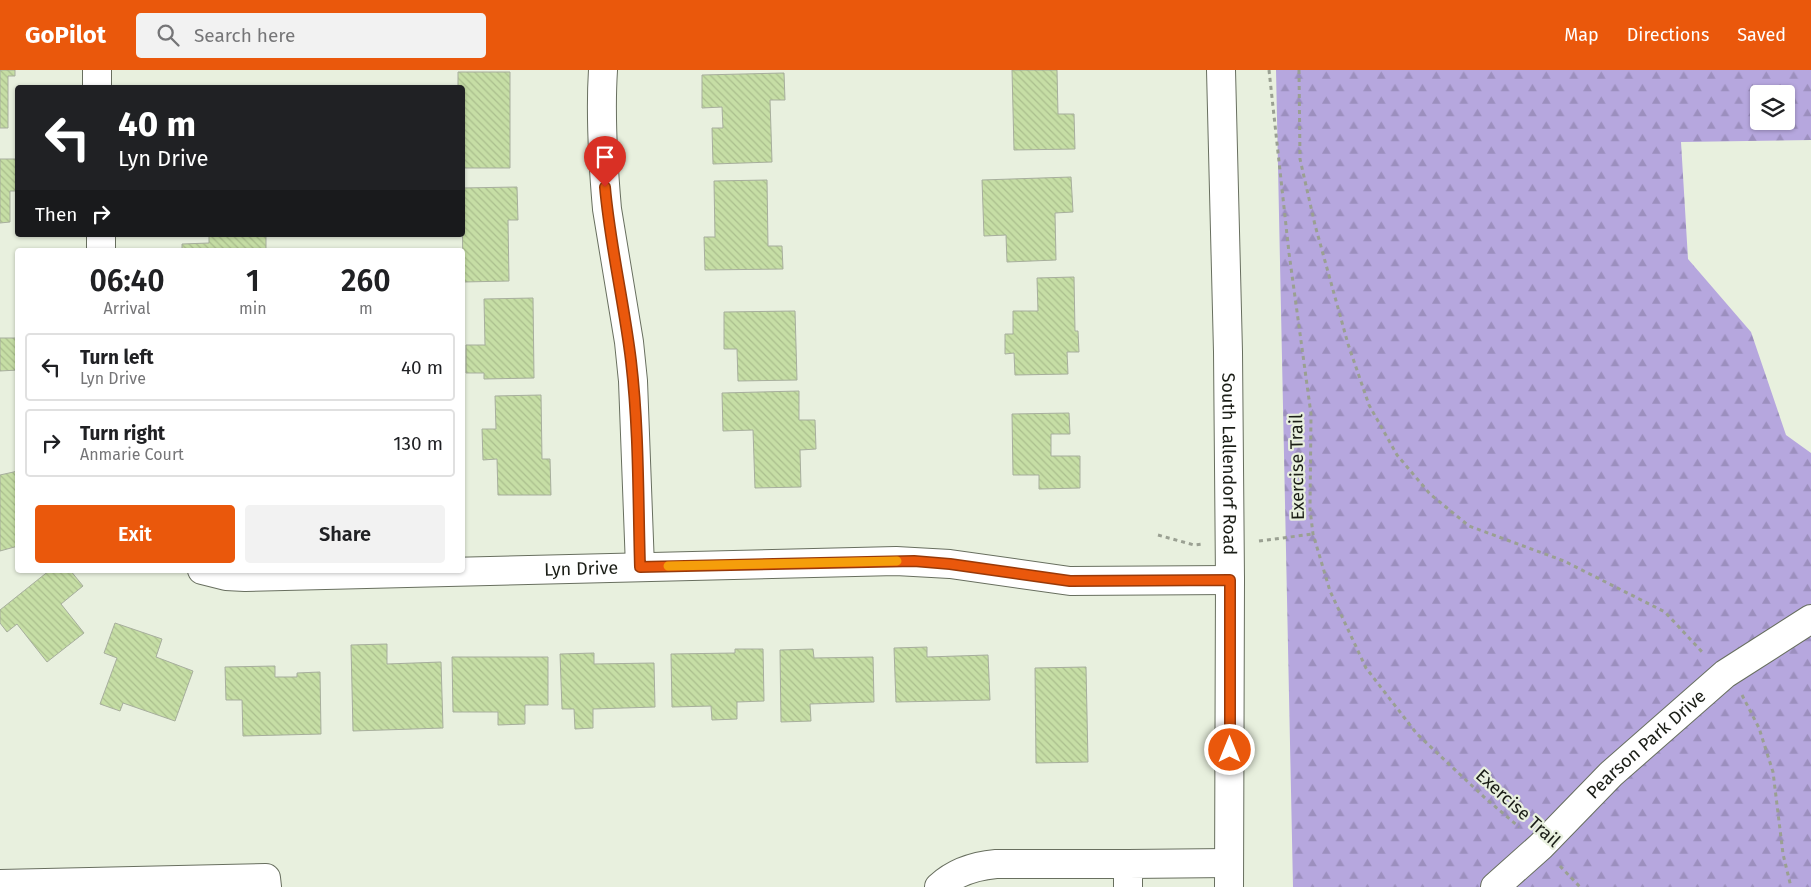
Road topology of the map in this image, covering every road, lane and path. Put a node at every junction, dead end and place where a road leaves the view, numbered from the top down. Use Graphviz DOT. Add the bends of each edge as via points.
graph roads {
  1 [pos="96,70"];
  2 [pos="603,70"];
  3 [pos="1221,70"];
  4 [pos="1269,70"];
  5 [pos="1299,70"];
  6 [pos="97,85"];
  7 [pos="640,567"];
  8 [pos="465,571"];
  9 [pos="214,573"];
  10 [pos="402,573"];
  11 [pos="1230,580"];
  12 [pos="1811,619"];
  13 [pos="1725,674"];
  14 [pos="1541,846"];
  15 [pos="1128,875"];
  16 [pos="1229,875"];
  17 [pos="0,884"];
  18 [pos="266,887"];
  19 [pos="939,887"];
  20 [pos="1495,887"];
  21 [pos="1580,887"];
  22 [pos="1791,887"];
  1 -- 6 [label="street"];
  2 -- 7 [label="street" via="605,187 633,381"];
  3 -- 11 [label="street, South Lallendorf Road"];
  4 -- 14 [label="path, Exercise Trail" via="1284,214 1311,414 1310,509 1330,591 1366,668 1417,734"];
  5 -- 13 [label="path" via="1300,159 1316,225 1348,344 1369,405 1397,455 1430,494 1469,526 1564,561 1665,612"];
  7 -- 8 [label="street, Lyn Drive"];
  7 -- 11 [label="street, Lyn Drive" via="914,561 1070,581"];
  9 -- 10 [label="street, Lyn Drive" via="244,577"];
  11 -- 16 [label="street, South Lallendorf Road"];
  12 -- 13 [label="street, Pearson Park Drive"];
  13 -- 14 [label="street, Pearson Park Drive" via="1611,774"];
  13 -- 22 [label="path" via="1740,692 1759,728 1773,772 1783,854"];
  14 -- 20 [label="street, Pearson Park Drive"];
  14 -- 21 [label="path, Exercise Trail"];
  15 -- 16 [label="street"];
  15 -- 19 [label="street" via="996,864 982,865 950,877"];
  17 -- 18 [label="street" via="266,878"];
}
